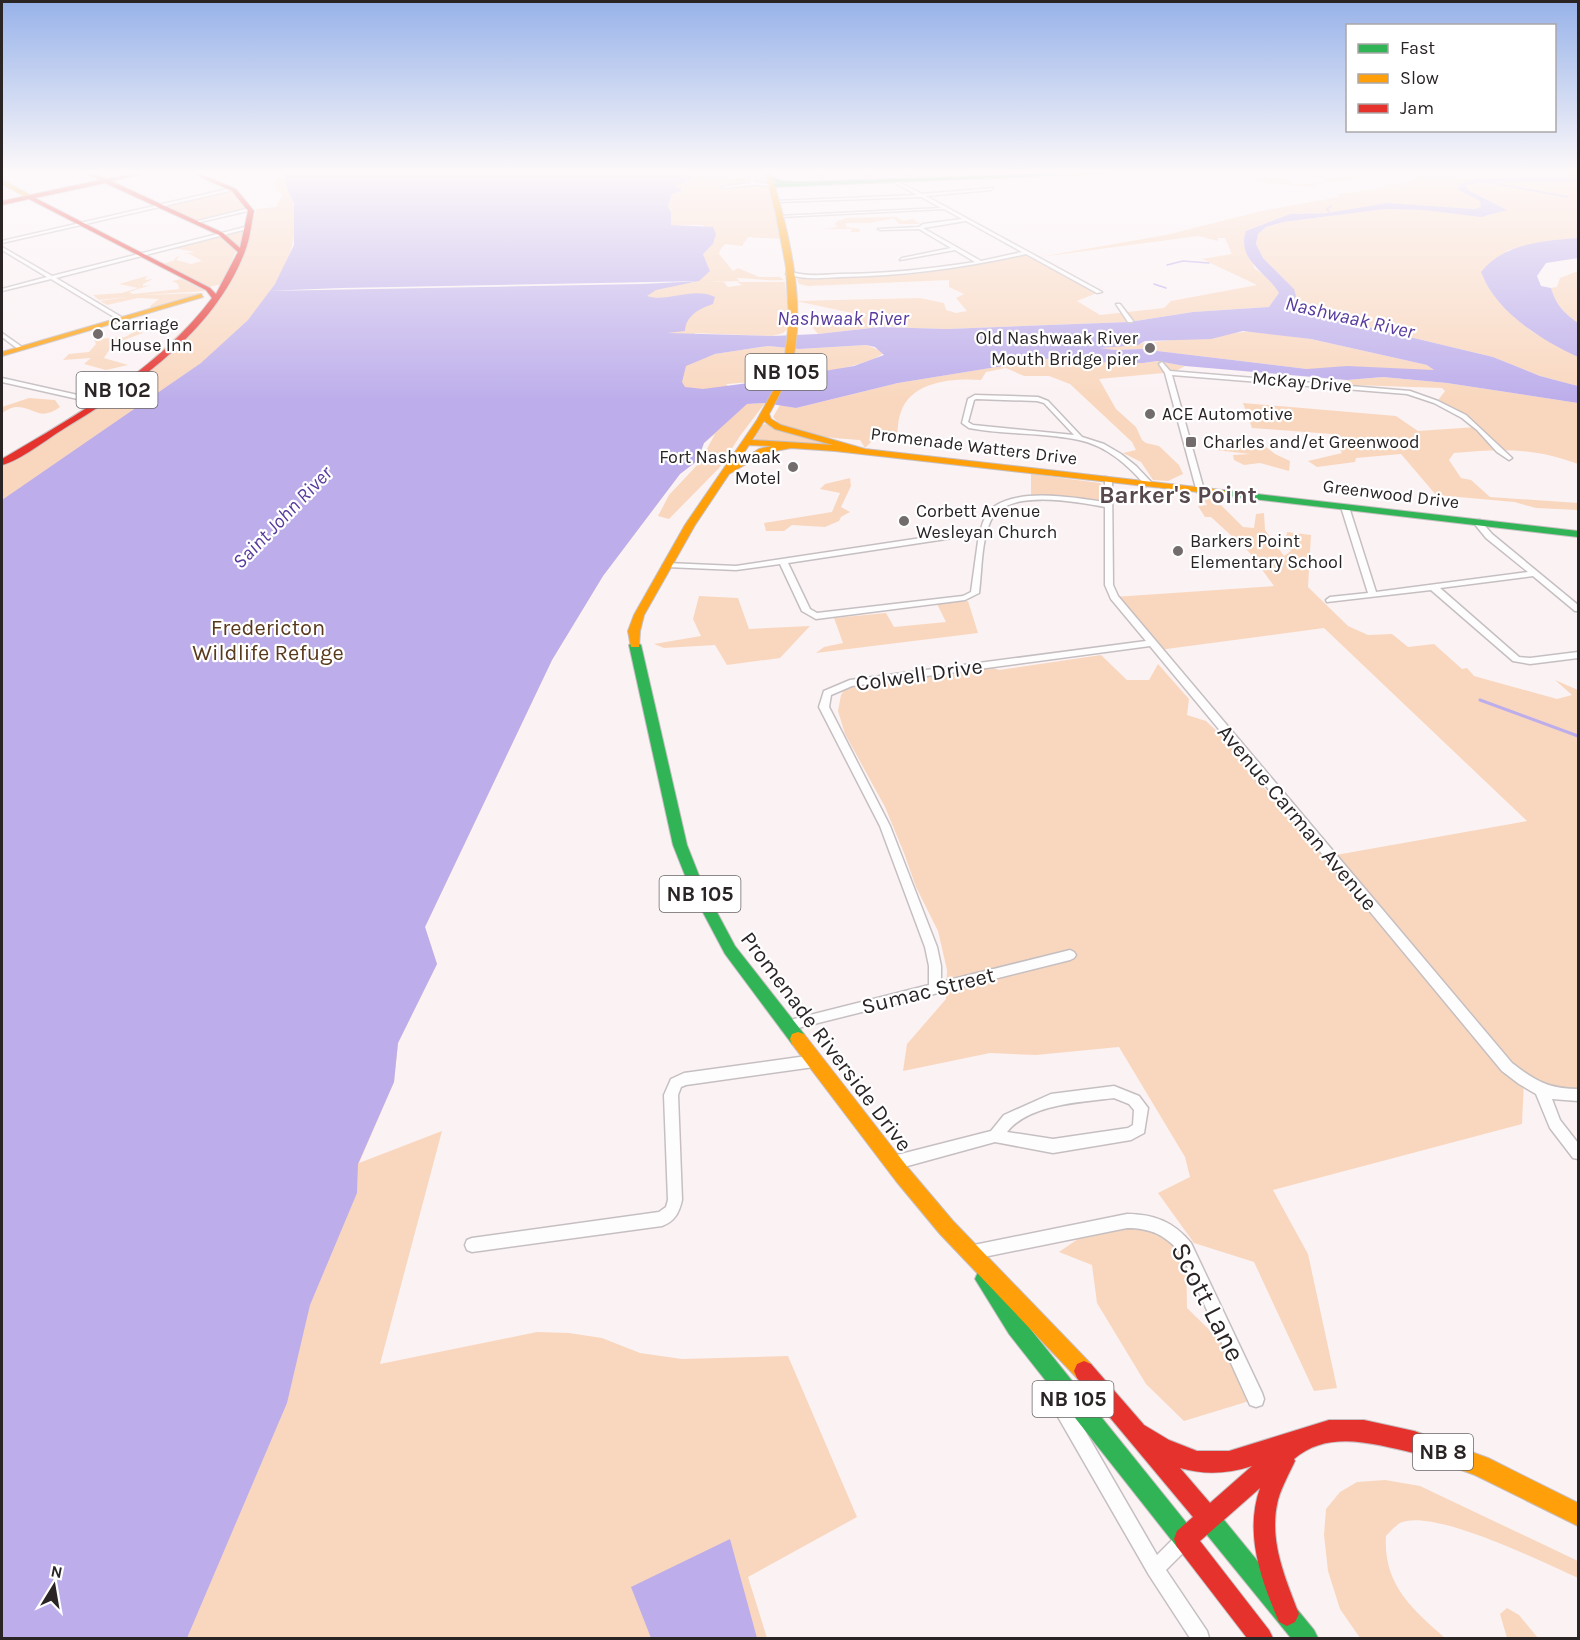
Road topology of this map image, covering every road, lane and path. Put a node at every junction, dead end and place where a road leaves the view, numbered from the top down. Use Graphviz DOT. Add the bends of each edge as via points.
graph roads {
  1 [pos="2,248"];
  2 [pos="125,248"];
  3 [pos="168,248"];
  4 [pos="236,248"];
  5 [pos="241,248"];
  6 [pos="785,248"];
  7 [pos="957,248"];
  8 [pos="1015,248"];
  9 [pos="240,251"];
  10 [pos="1025,253"];
  11 [pos="139,255"];
  12 [pos="902,259"];
  13 [pos="981,262"];
  14 [pos="51,277"];
  15 [pos="789,277"];
  16 [pos="2,290"];
  17 [pos="1099,292"];
  18 [pos="213,293"];
  19 [pos="1118,305"];
  20 [pos="121,319"];
  21 [pos="1129,319"];
  22 [pos="2,335"];
  23 [pos="20,348"];
  24 [pos="2,354"];
  25 [pos="1162,364"];
  26 [pos="1168,373"];
  27 [pos="2,380"];
  28 [pos="100,402"];
  29 [pos="764,413"];
  30 [pos="1080,438"];
  31 [pos="744,442"];
  32 [pos="792,445"];
  33 [pos="863,452"];
  34 [pos="1509,458"];
  35 [pos="2,462"];
  36 [pos="722,477"];
  37 [pos="1108,479"];
  38 [pos="1149,484"];
  39 [pos="1200,490"];
  40 [pos="1107,505"];
  41 [pos="1345,507"];
  42 [pos="1477,522"];
  43 [pos="985,531"];
  44 [pos="1578,534"];
  45 [pos="783,561"];
  46 [pos="667,565"];
  47 [pos="1534,573"];
  48 [pos="1433,587"];
  49 [pos="1373,594"];
  50 [pos="1330,600"];
  51 [pos="1578,609"];
  52 [pos="1152,643"];
  53 [pos="1578,655"];
  54 [pos="1070,955"];
  55 [pos="935,989"];
  56 [pos="786,1026"];
  57 [pos="814,1060"];
  58 [pos="1542,1091"];
  59 [pos="1578,1095"];
  60 [pos="995,1136"];
  61 [pos="1578,1153"];
  62 [pos="893,1163"];
  63 [pos="472,1245"];
  64 [pos="969,1253"];
  65 [pos="1016,1327"];
  66 [pos="1256,1399"];
  67 [pos="1139,1434"];
  68 [pos="1299,1440"];
  69 [pos="1578,1515"];
  70 [pos="1207,1516"];
  71 [pos="1185,1539"];
  72 [pos="1155,1569"];
  73 [pos="1287,1614"];
  74 [pos="1200,1638"];
  75 [pos="1261,1638"];
  76 [pos="1306,1638"];
  1 -- 14 [label="street"];
  2 -- 11 [label="main road"];
  3 -- 11 [label="street"];
  4 -- 9 [label="main road"];
  5 -- 9 [label="main road, NB 102"];
  6 -- 15 [label="main road, NB 105"];
  7 -- 12 [label="street"];
  7 -- 13 [label="street"];
  8 -- 10 [label="street"];
  9 -- 18 [label="main road, NB 102"];
  10 -- 13 [label="street"];
  10 -- 17 [label="street"];
  11 -- 14 [label="street"];
  11 -- 18 [label="main road"];
  13 -- 15 [label="street" via="893,274"];
  14 -- 16 [label="street"];
  14 -- 20 [label="street"];
  15 -- 29 [label="main road, NB 105" via="795,327 788,366"];
  18 -- 20 [label="main road"];
  18 -- 28 [label="main road, NB 102" via="162,357"];
  19 -- 21 [label="street"];
  20 -- 23 [label="main road"];
  22 -- 23 [label="street"];
  23 -- 24 [label="main road"];
  25 -- 26 [label="street"];
  26 -- 34 [label="street, McKay Drive" via="1415,394 1471,422"];
  26 -- 39 [label="street"];
  27 -- 28 [label="street"];
  28 -- 35 [label="main road, NB 102"];
  29 -- 31 [label="main road, NB 105"];
  29 -- 33 [label="main road" via="768,422 778,427"];
  30 -- 30 [label="street" via="1046,402 1038,399 975,397 971,399 965,423 971,427"];
  30 -- 38 [label="street" via="1122,455"];
  31 -- 32 [label="main road, Promenade Watters Drive"];
  31 -- 36 [label="main road, Promenade Riverside Drive / NB 105"];
  32 -- 33 [label="main road, Promenade Watters Drive"];
  32 -- 36 [label="main road" via="750,456"];
  33 -- 37 [label="main road, Promenade Watters Drive"];
  36 -- 46 [label="main road, Promenade Riverside Drive / NB 105"];
  37 -- 38 [label="main road, Promenade Watters Drive"];
  37 -- 40 [label="street, Avenue Carman Avenue"];
  38 -- 39 [label="main road, Promenade Watters Drive"];
  39 -- 41 [label="main road, Greenwood Drive"];
  40 -- 43 [label="street" via="1045,498 1016,501 992,510"];
  40 -- 52 [label="street, Avenue Carman Avenue" via="1110,591"];
  41 -- 42 [label="main road, Greenwood Drive"];
  41 -- 49 [label="street"];
  42 -- 44 [label="main road, Greenwood Drive"];
  42 -- 47 [label="street"];
  43 -- 45 [label="street"];
  43 -- 45 [label="street" via="975,593 965,598 816,616 806,611"];
  45 -- 46 [label="street" via="736,568"];
  46 -- 56 [label="main road, Promenade Riverside Drive / NB 105" via="639,615 634,639 680,845 697,888 730,950"];
  47 -- 48 [label="street"];
  47 -- 51 [label="street"];
  48 -- 49 [label="street"];
  48 -- 53 [label="street" via="1516,659"];
  49 -- 50 [label="street"];
  52 -- 55 [label="street, Colwell Drive" via="850,683 827,693 824,706 885,826 931,947"];
  52 -- 58 [label="street, Avenue Carman Avenue" via="1507,1067"];
  54 -- 55 [label="street, Sumac Street"];
  55 -- 56 [label="street, Sumac Street"];
  56 -- 57 [label="main road, Promenade Riverside Drive / NB 105"];
  57 -- 62 [label="main road, Promenade Riverside Drive / NB 105"];
  57 -- 63 [label="street" via="675,1083 671,1095 675,1200 672,1211 662,1219"];
  58 -- 59 [label="street, Avenue Carman Avenue"];
  58 -- 61 [label="street" via="1554,1124"];
  60 -- 60 [label="street" via="1053,1146 1131,1134 1139,1128 1141,1108 1134,1100 1113,1092 1051,1100 1009,1119"];
  60 -- 62 [label="street"];
  62 -- 64 [label="main road, Promenade Riverside Drive / NB 105"];
  64 -- 65 [label="main road, Promenade Riverside Drive / NB 105"];
  64 -- 66 [label="street, Scott Lane" via="1126,1221 1160,1224 1186,1248"];
  64 -- 67 [label="main road, Promenade Riverside Drive / NB 105" via="1063,1346"];
  65 -- 71 [label="main road, Promenade Riverside Drive / NB 105"];
  65 -- 72 [label="street"];
  67 -- 68 [label="main road" via="1182,1460 1204,1463 1231,1461"];
  67 -- 70 [label="main road, Promenade Riverside Drive / NB 105"];
  68 -- 69 [label="main road, NB 8" via="1327,1430 1362,1429 1402,1437 1494,1473"];
  68 -- 70 [label="main road, NB 8"];
  68 -- 73 [label="main road" via="1269,1482 1262,1503 1268,1563"];
  70 -- 71 [label="main road, NB 8"];
  70 -- 73 [label="main road, Promenade Riverside Drive / NB 105"];
  71 -- 72 [label="street"];
  71 -- 75 [label="main road, Promenade Riverside Drive / NB 105"];
  72 -- 74 [label="street"];
  73 -- 76 [label="main road, Promenade Riverside Drive / NB 105"];
}
